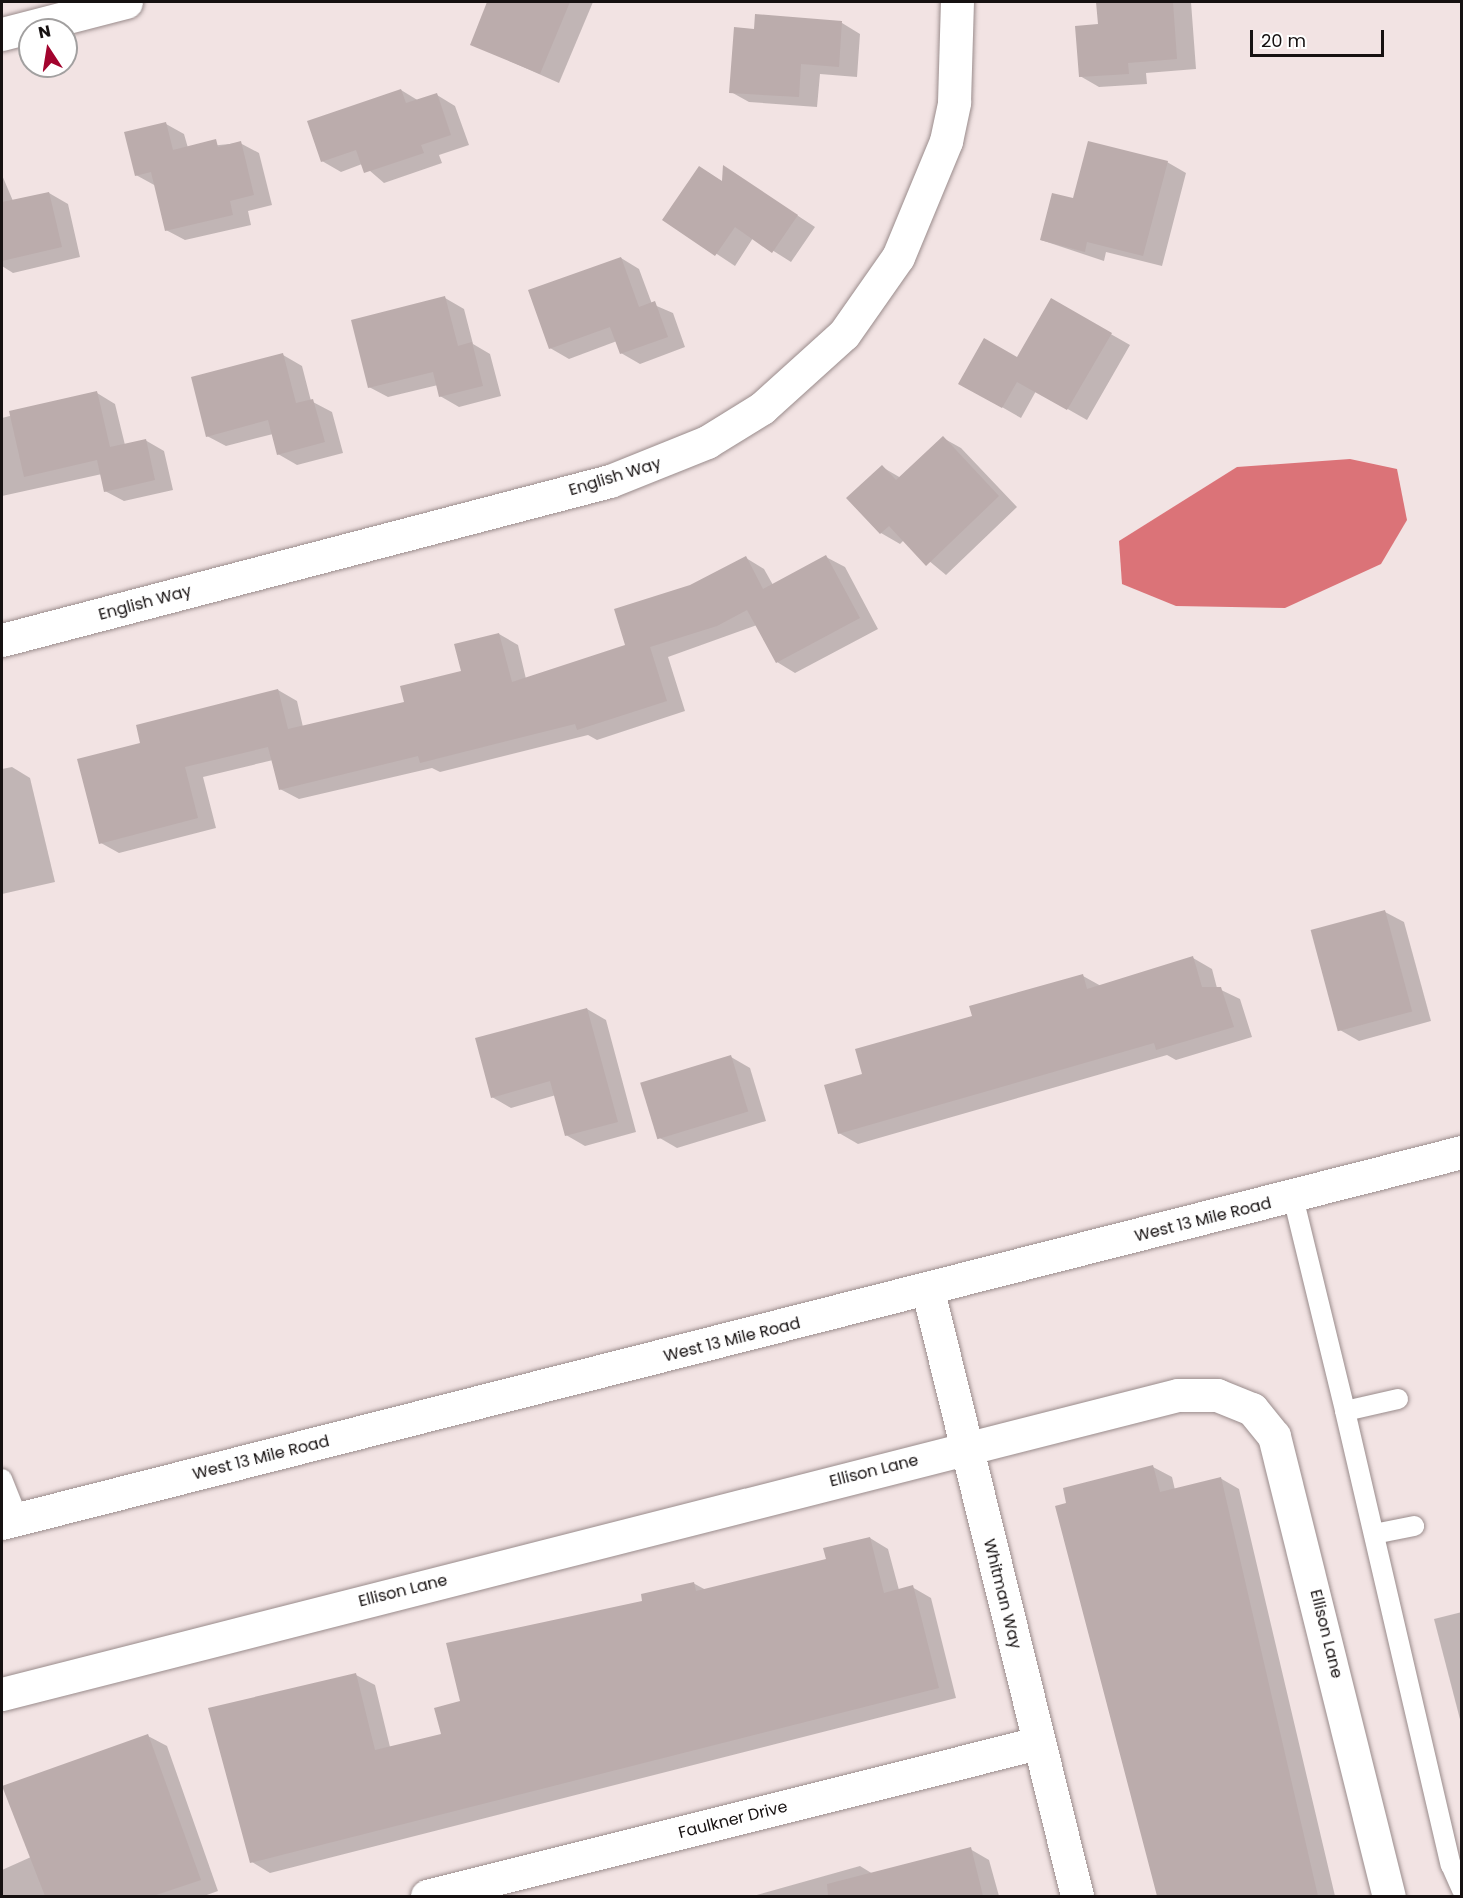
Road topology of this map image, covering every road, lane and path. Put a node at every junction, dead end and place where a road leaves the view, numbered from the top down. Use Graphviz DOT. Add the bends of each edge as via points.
graph roads {
  1 [pos="126,2"];
  2 [pos="957,2"];
  3 [pos="2,34"];
  4 [pos="2,640"];
  5 [pos="1461,1152"];
  6 [pos="1293,1197"];
  7 [pos="928,1291"];
  8 [pos="1398,1400"];
  9 [pos="1345,1412"];
  10 [pos="966,1448"];
  11 [pos="2,1479"];
  12 [pos="10,1521"];
  13 [pos="1414,1526"];
  14 [pos="1374,1534"];
  15 [pos="2,1694"];
  16 [pos="1038,1743"];
  17 [pos="1461,1890"];
  18 [pos="427,1896"];
  19 [pos="1077,1896"];
  20 [pos="1389,1896"];
  1 -- 3 [label="street"];
  2 -- 4 [label="street, English Way" via="954,102 946,141 898,257 844,334 762,408 707,442 610,481"];
  5 -- 6 [label="street, West 13 Mile Road"];
  6 -- 7 [label="street, West 13 Mile Road"];
  6 -- 9 [label="lane"];
  7 -- 10 [label="street, Whitman Way"];
  7 -- 12 [label="street, West 13 Mile Road"];
  8 -- 9 [label="lane"];
  9 -- 14 [label="lane"];
  10 -- 15 [label="street, Ellison Lane"];
  10 -- 16 [label="street, Whitman Way"];
  10 -- 20 [label="street, Ellison Lane" via="1198,1393 1232,1398 1261,1418 1285,1469"];
  11 -- 12 [label="lane"];
  13 -- 14 [label="lane"];
  14 -- 17 [label="lane" via="1451,1865"];
  16 -- 18 [label="street, Faulkner Drive"];
  16 -- 19 [label="street, Whitman Way"];
}
